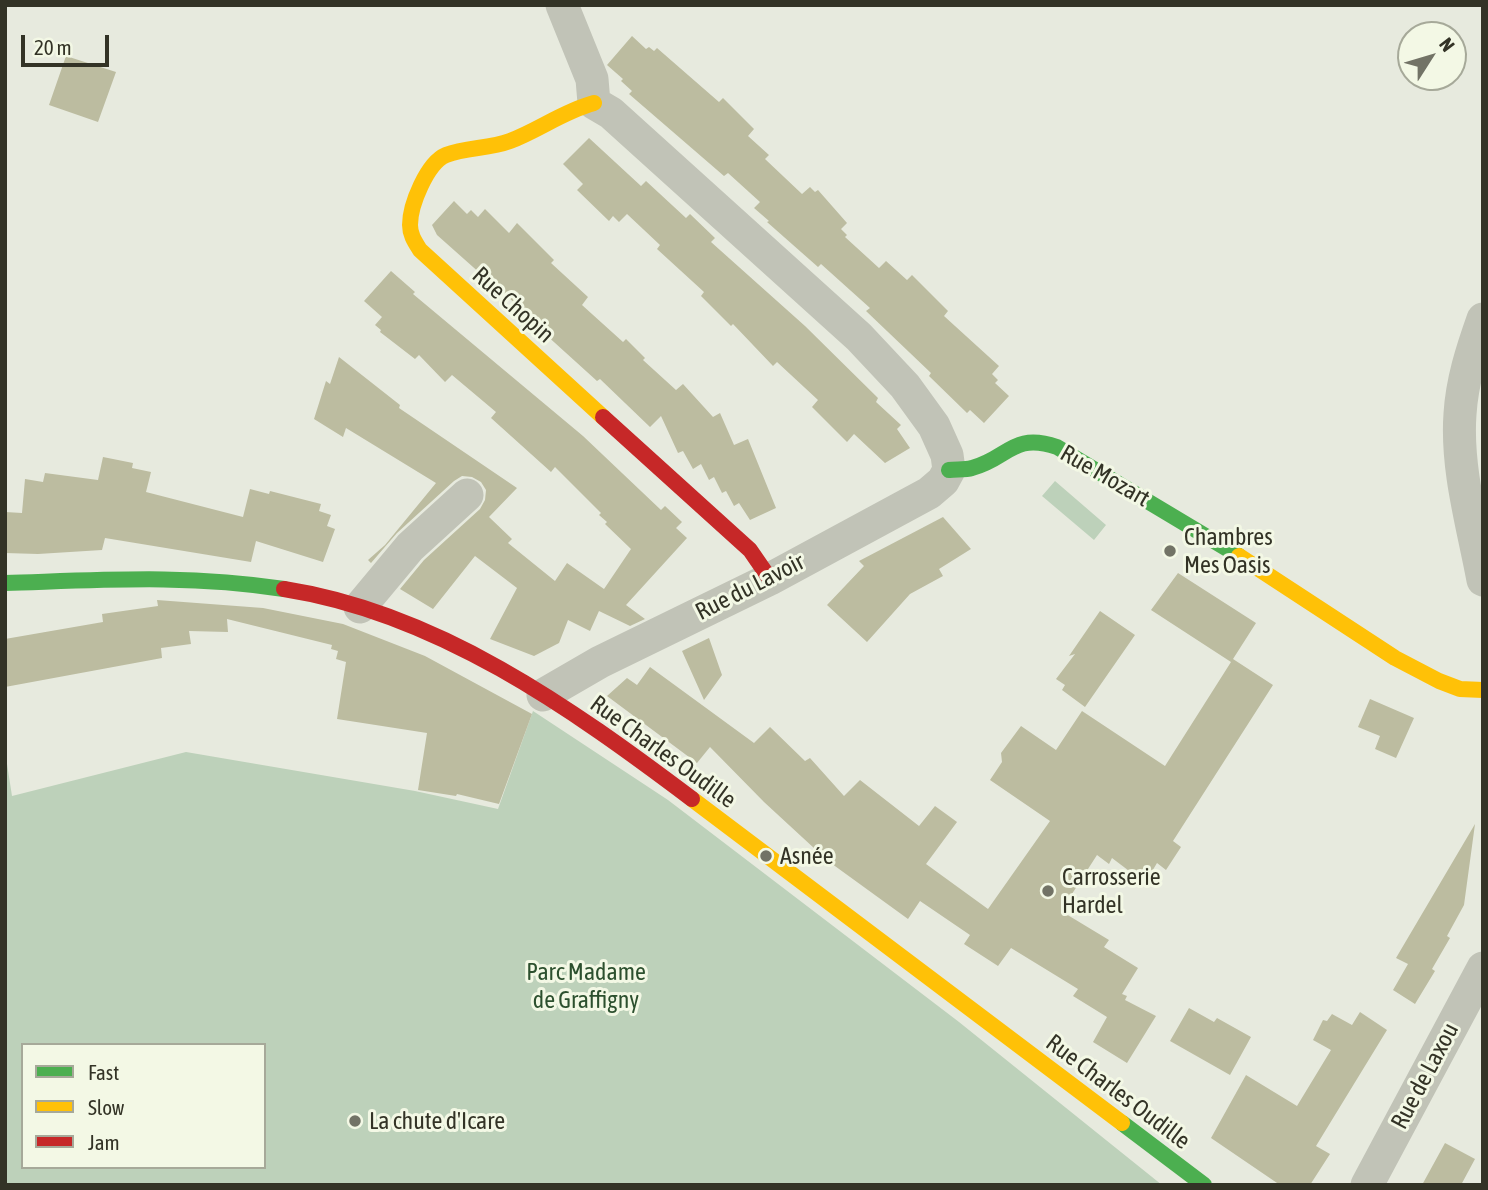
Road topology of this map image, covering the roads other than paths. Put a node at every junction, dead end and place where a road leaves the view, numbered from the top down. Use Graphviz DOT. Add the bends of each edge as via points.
graph roads {
  1 [pos="562,5"];
  2 [pos="593,103"];
  3 [pos="1483,319"];
  4 [pos="1473,393"];
  5 [pos="949,470"];
  6 [pos="467,495"];
  7 [pos="770,579"];
  8 [pos="1483,580"];
  9 [pos="5,583"];
  10 [pos="42,583"];
  11 [pos="5,603"];
  12 [pos="360,607"];
  13 [pos="1483,690"];
  14 [pos="543,695"];
  15 [pos="1483,968"];
  16 [pos="1204,1185"];
  17 [pos="1367,1185"];
  1 -- 2 [label="street" via="592,79"];
  2 -- 5 [label="street" via="611,113 883,361 934,426"];
  2 -- 7 [label="street, Rue Chopin" via="502,145 440,157 422,180 410,217 411,237 419,250 750,550"];
  3 -- 4 [label="street" via="1470,358"];
  4 -- 8 [label="street" via="1460,416 1461,449"];
  5 -- 7 [label="street, Rue du Lavoir" via="929,493"];
  5 -- 13 [label="street, Rue Mozart" via="973,468 1028,442 1057,447 1209,537 1395,658 1439,681"];
  6 -- 12 [label="street" via="410,547"];
  7 -- 14 [label="street, Rue du Lavoir"];
  9 -- 10 [label="street, Rue Charles Oudille"];
  10 -- 11 [label="street"];
  10 -- 12 [label="street, Rue Charles Oudille" via="153,578 213,581"];
  12 -- 14 [label="street, Rue Charles Oudille" via="454,647"];
  14 -- 16 [label="street, Rue Charles Oudille" via="604,733"];
  15 -- 17 [label="street, Rue de Laxou"];
}
